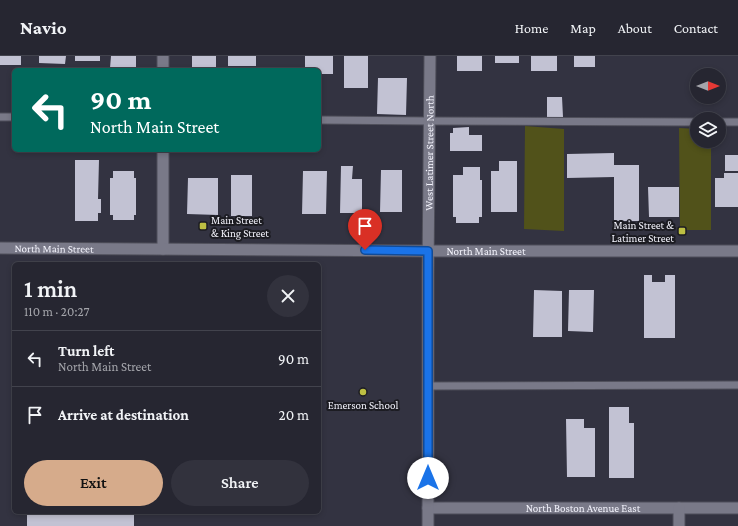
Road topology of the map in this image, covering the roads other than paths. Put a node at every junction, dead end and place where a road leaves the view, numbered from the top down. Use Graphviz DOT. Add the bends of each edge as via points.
graph roads {
  1 [pos="162,56"];
  2 [pos="430,56"];
  3 [pos="163,68"];
  4 [pos="0,117"];
  5 [pos="12,117"];
  6 [pos="321,120"];
  7 [pos="429,121"];
  8 [pos="690,122"];
  9 [pos="726,122"];
  10 [pos="738,122"];
  11 [pos="163,152"];
  12 [pos="0,248"];
  13 [pos="163,249"];
  14 [pos="428,251"];
  15 [pos="738,251"];
  16 [pos="738,385"];
  17 [pos="428,386"];
  18 [pos="428,508"];
  19 [pos="679,508"];
  20 [pos="738,508"];
  21 [pos="428,526"];
  22 [pos="679,526"];
  1 -- 3 [label="street"];
  2 -- 7 [label="street, West Latimer Street North"];
  4 -- 5 [label="lane"];
  6 -- 7 [label="lane"];
  7 -- 8 [label="lane"];
  7 -- 14 [label="street, West Latimer Street North"];
  9 -- 10 [label="lane"];
  11 -- 13 [label="street"];
  12 -- 13 [label="street, North Main Street"];
  13 -- 14 [label="street, North Main Street"];
  14 -- 15 [label="street, North Main Street"];
  14 -- 17 [label="street, West Latimer Street North"];
  16 -- 17 [label="lane"];
  17 -- 18 [label="street, West Latimer Street North"];
  18 -- 19 [label="street, North Boston Avenue East"];
  18 -- 21 [label="street, West Latimer Street North"];
  19 -- 20 [label="street, North Boston Avenue East"];
  19 -- 22 [label="street"];
}
